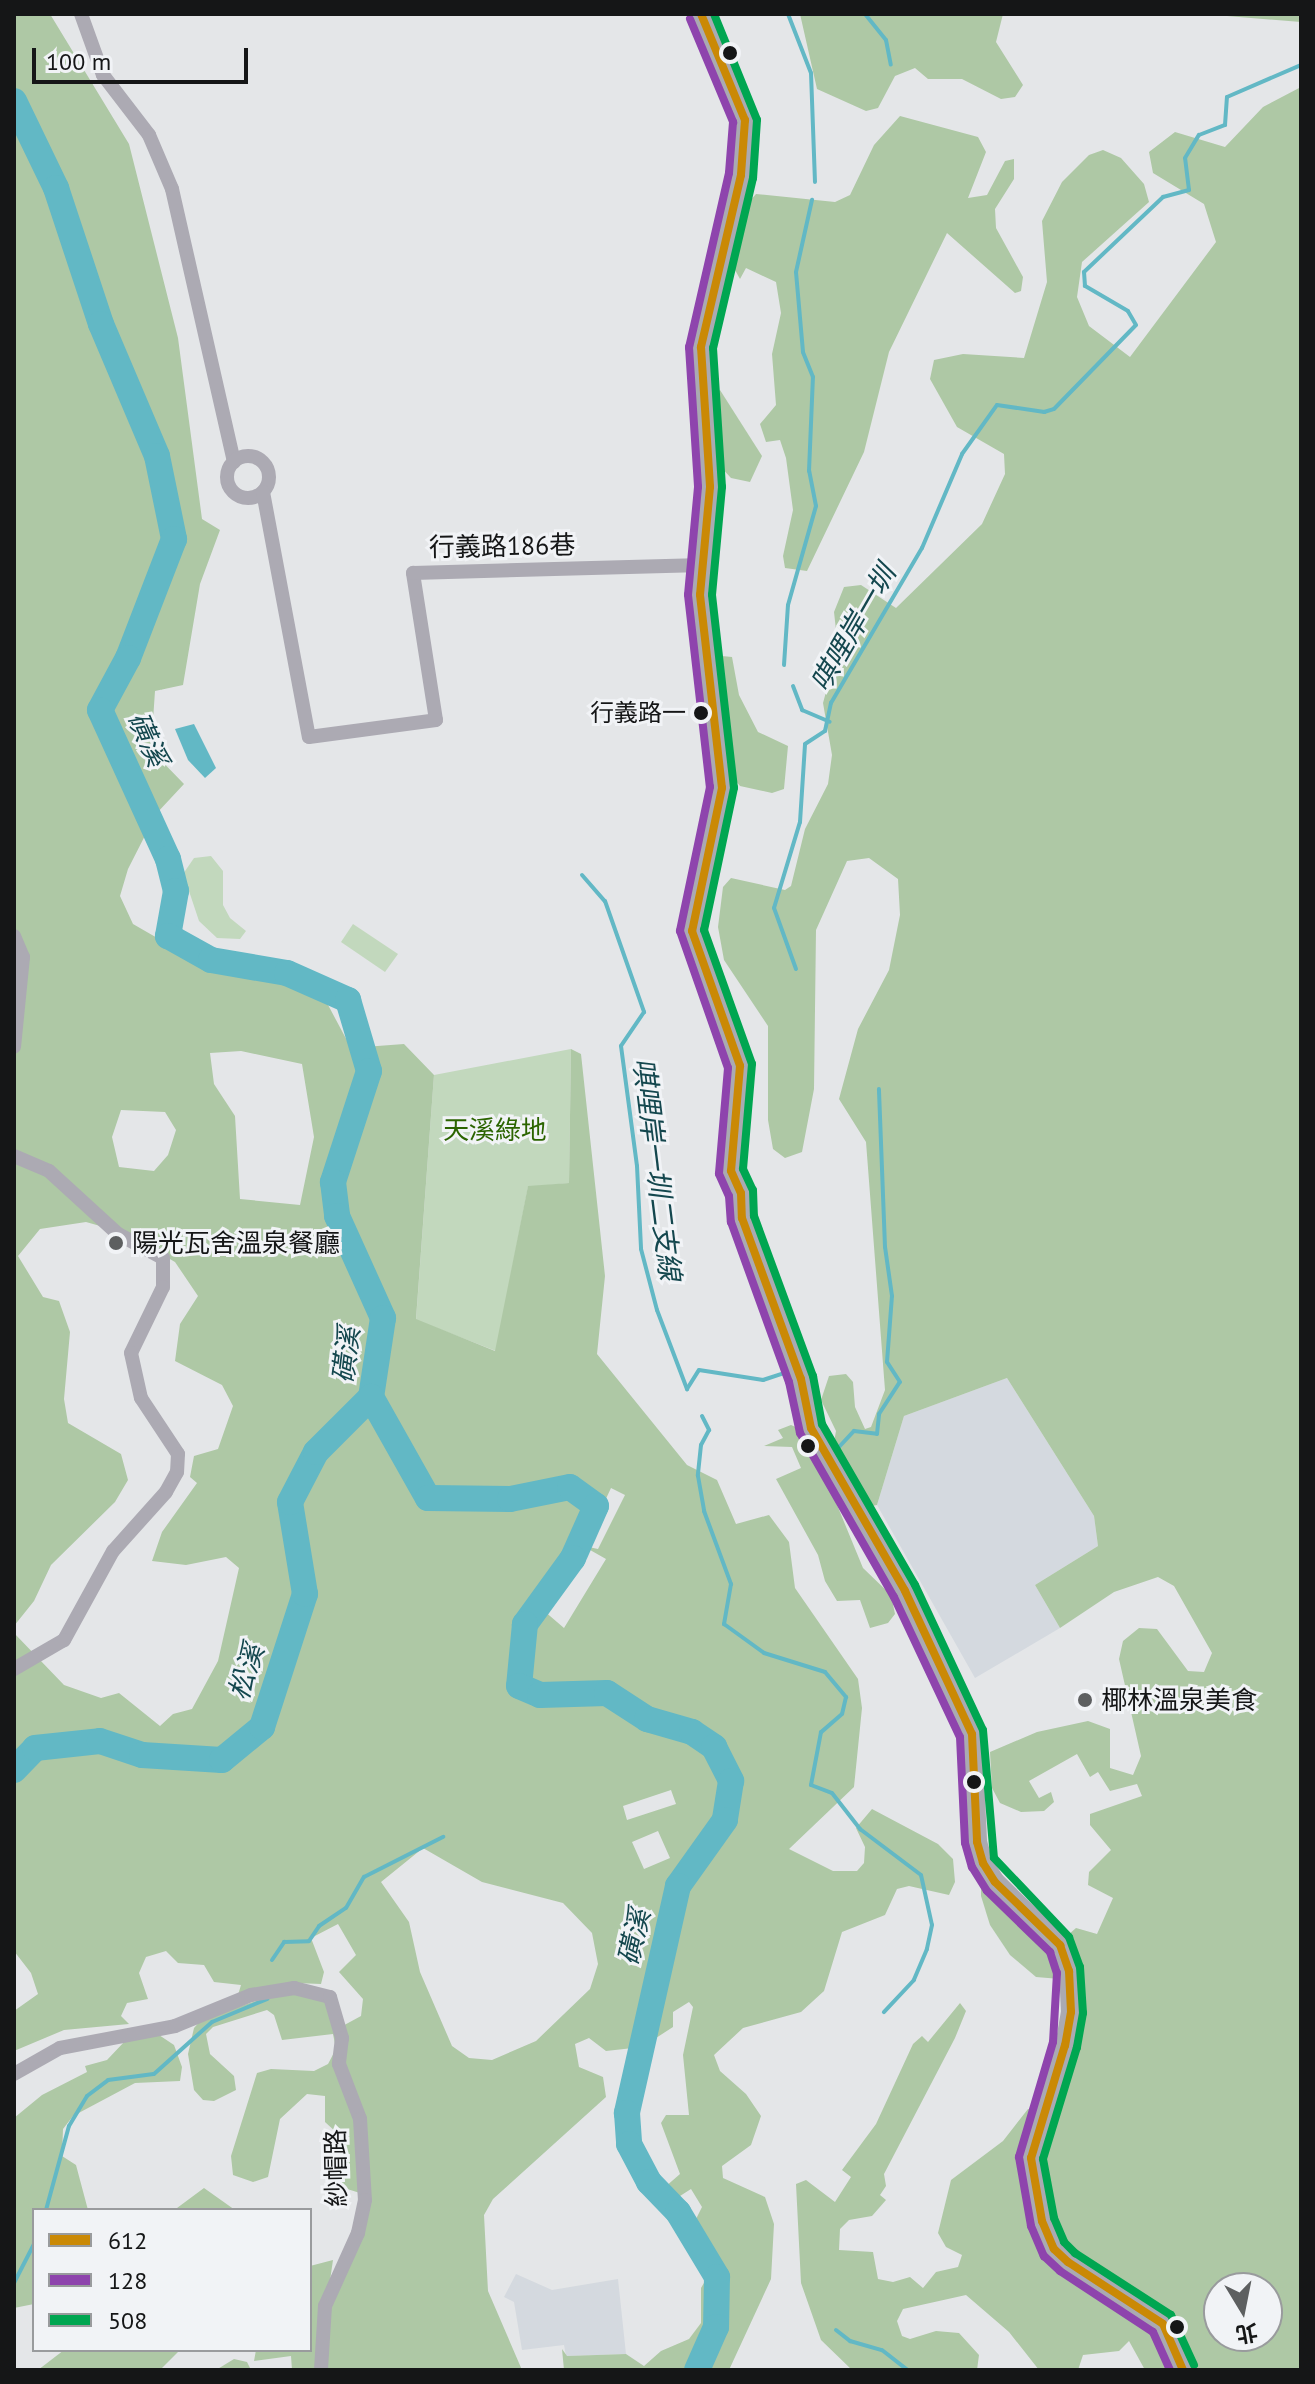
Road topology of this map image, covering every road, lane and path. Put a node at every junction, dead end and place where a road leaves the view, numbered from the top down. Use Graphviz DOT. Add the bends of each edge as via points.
graph roads {
  1 [pos="81,14"];
  2 [pos="701,14"];
  3 [pos="240,459"];
  4 [pos="256,495"];
  5 [pos="703,565"];
  6 [pos="14,936"];
  7 [pos="14,1047"];
  8 [pos="14,1156"];
  9 [pos="14,1669"];
  10 [pos="14,2074"];
  11 [pos="321,2370"];
  12 [pos="1183,2370"];
  1 -- 3 [label="street" via="103,75 149,135 172,189 225,441"];
  2 -- 5 [label="street" via="745,120 741,175 701,347 710,487"];
  3 -- 4 [label="street" via="228,482 236,494"];
  3 -- 4 [label="street" via="261,461 269,472"];
  4 -- 5 [label="street, 行義路186巷" via="271,522 309,737 436,720 413,573"];
  5 -- 12 [label="street" via="700,595 722,788 692,931 740,1066 731,1171 741,1193 742,1218 801,1379 811,1428 905,1591 972,1734 977,1842 983,1863 995,1882 1060,1945 1069,1971 1071,2012 1065,2045 1031,2158 1042,2221 1054,2249 1068,2262 1163,2324"];
  6 -- 7 [label="street" via="23,957"];
  8 -- 9 [label="street" via="49,1171 118,1234 163,1258 163,1287 131,1353 141,1398 178,1454 177,1472 166,1492 113,1551 64,1640"];
  10 -- 11 [label="street, 紗帽路" via="60,2048 175,2026 251,1995 294,1988 330,1997 342,2038 339,2064 360,2119 365,2200 358,2233 325,2306"];
}
